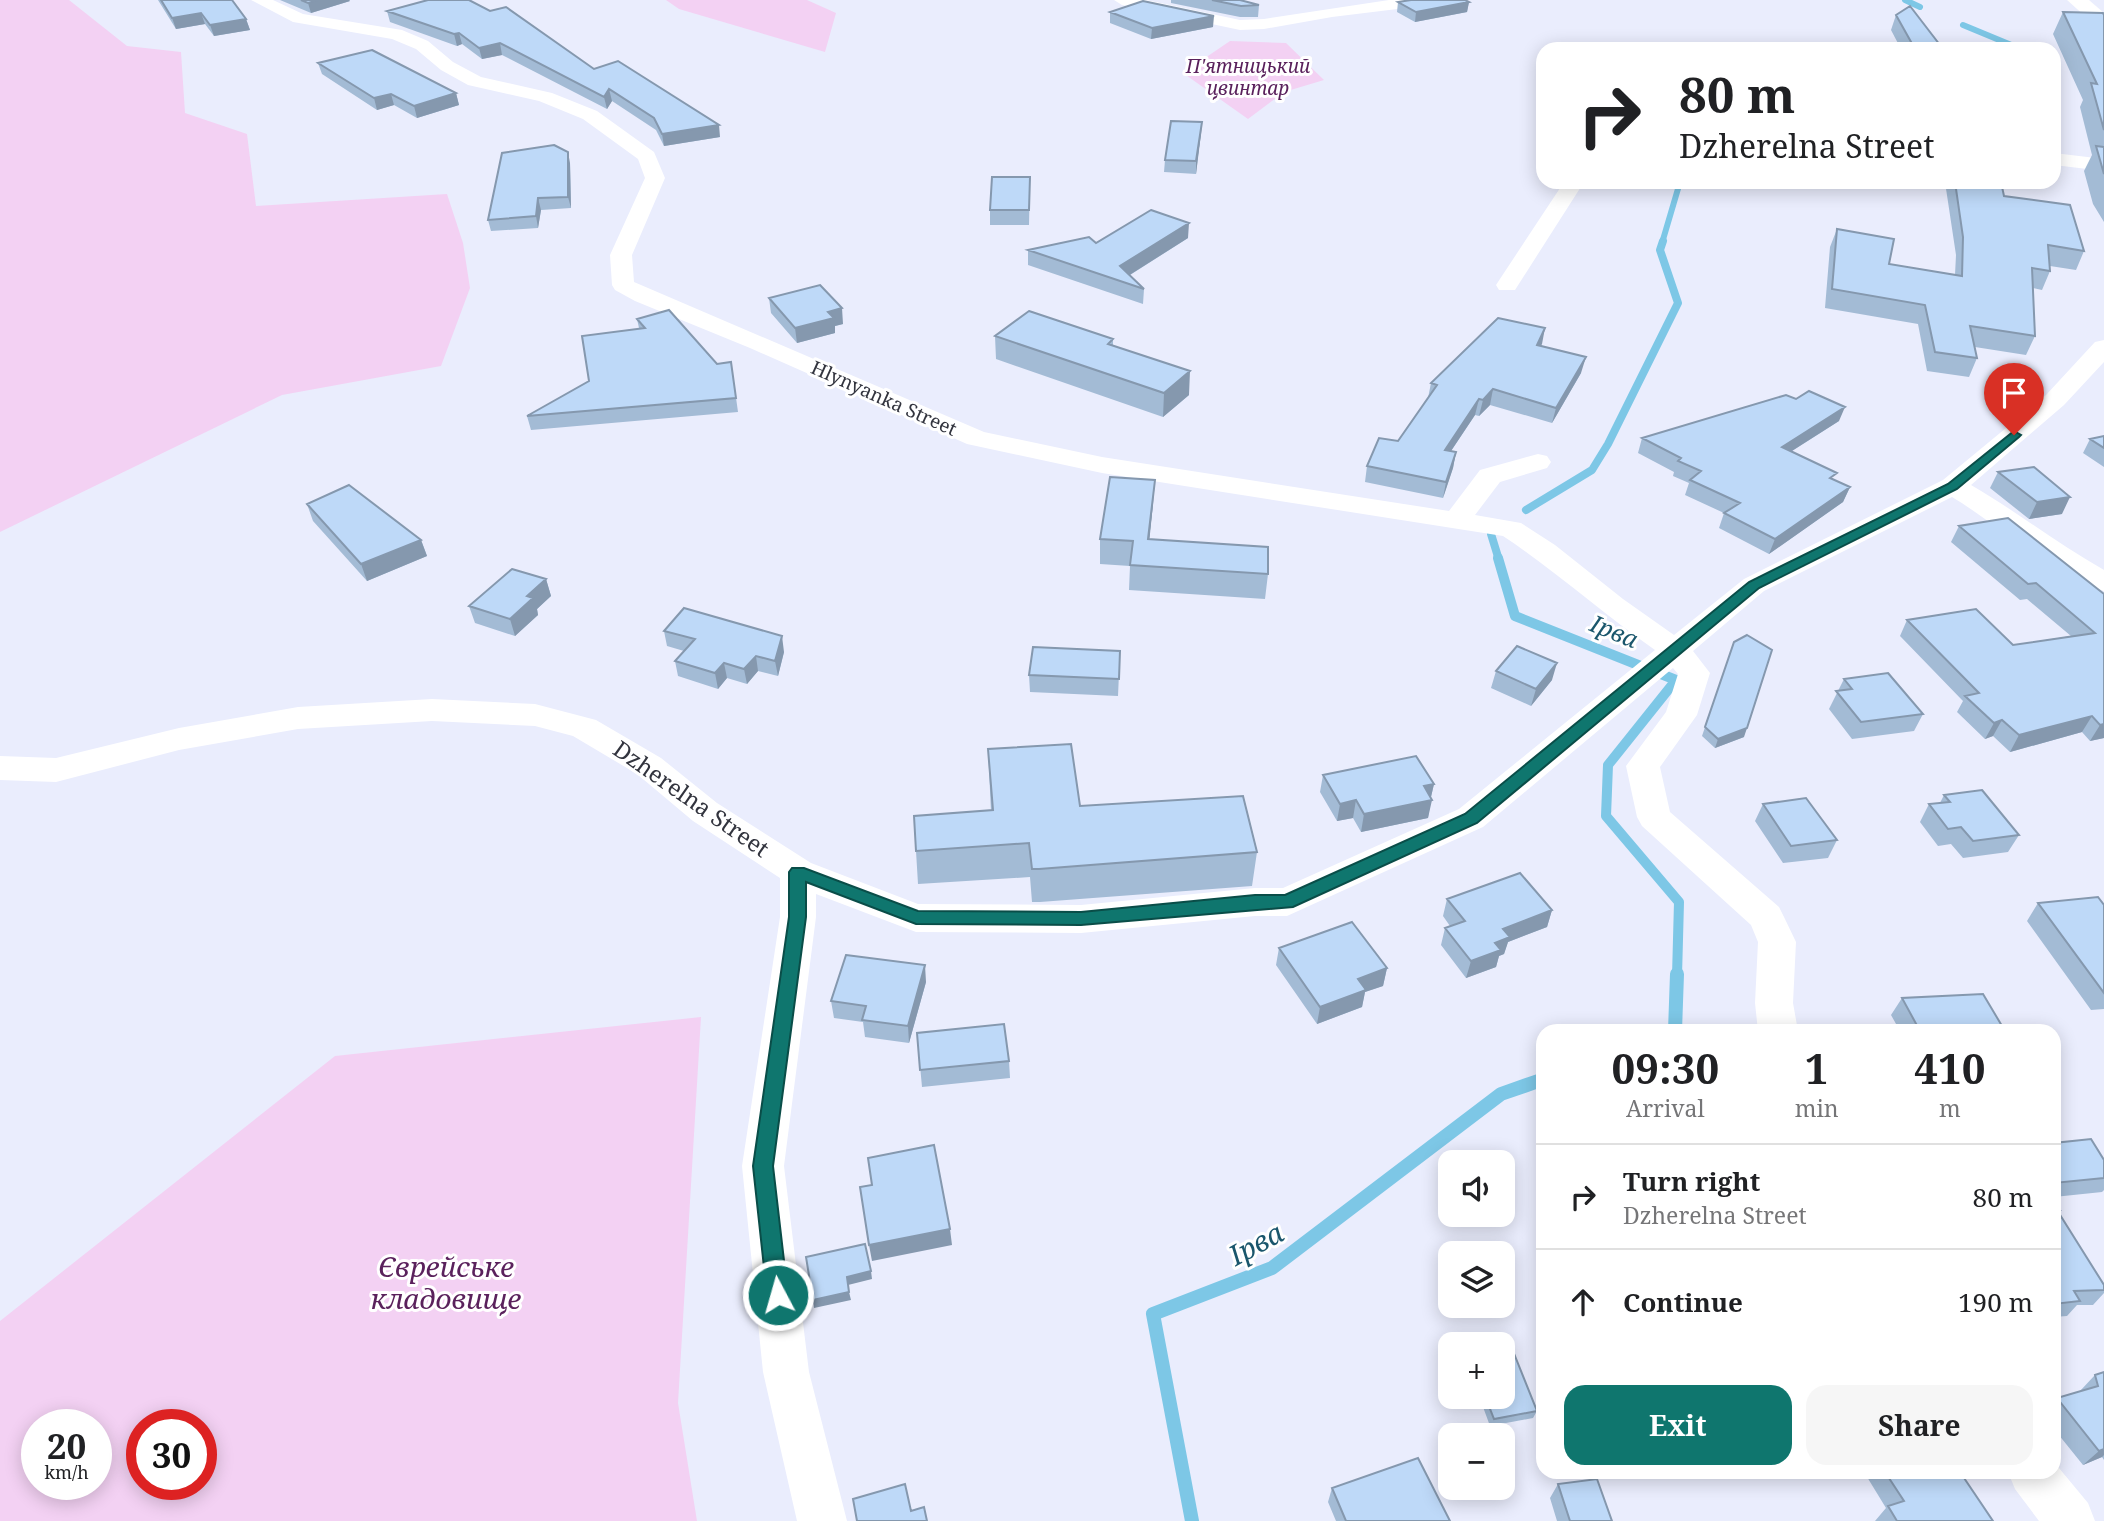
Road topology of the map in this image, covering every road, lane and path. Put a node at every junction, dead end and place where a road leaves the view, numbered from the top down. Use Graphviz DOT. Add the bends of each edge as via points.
graph roads {
  1 [pos="259,0"];
  2 [pos="1122,0"];
  3 [pos="1430,0"];
  4 [pos="2077,0"];
  5 [pos="2102,19"];
  6 [pos="2061,160"];
  7 [pos="2104,165"];
  8 [pos="1569,189"];
  9 [pos="1507,285"];
  10 [pos="2104,347"];
  11 [pos="1538,462"];
  12 [pos="1953,486"];
  13 [pos="1457,519"];
  14 [pos="2104,582"];
  15 [pos="1661,662"];
  16 [pos="0,768"];
  17 [pos="56,770"];
  18 [pos="0,789"];
  19 [pos="798,872"];
  20 [pos="1777,1024"];
  21 [pos="2037,1479"];
  22 [pos="822,1521"];
  23 [pos="2070,1521"];
  1 -- 13 [label="street, Hlynyanka Street" via="299,18 396,34 422,45 475,81 545,97 590,115 647,156 655,178 621,255 622,285 643,296 976,438 1116,467"];
  2 -- 3 [label="street" via="1240,25"];
  4 -- 5 [label="main road"];
  6 -- 7 [label="street"];
  8 -- 9 [label="street"];
  10 -- 12 [label="street, Dzherelna Street" via="2056,400"];
  11 -- 13 [label="street" via="1490,476"];
  12 -- 14 [label="street"];
  12 -- 15 [label="street, Dzherelna Street" via="1754,585"];
  13 -- 15 [label="street, Hlynyanka Street" via="1511,529 1545,551 1612,606"];
  15 -- 19 [label="street, Dzherelna Street" via="1471,818 1287,902 1081,919 916,918"];
  15 -- 20 [label="street" via="1694,673 1681,715 1643,766 1654,817 1766,917 1777,942"];
  16 -- 17 [label="street, Dzherelna Street"];
  17 -- 18 [label="street"];
  17 -- 19 [label="street, Dzherelna Street" via="179,739 298,718 432,710 535,715 584,728 649,766 705,812"];
  19 -- 22 [label="street" via="798,917 763,1166 786,1372"];
  21 -- 23 [label="street"];
}
